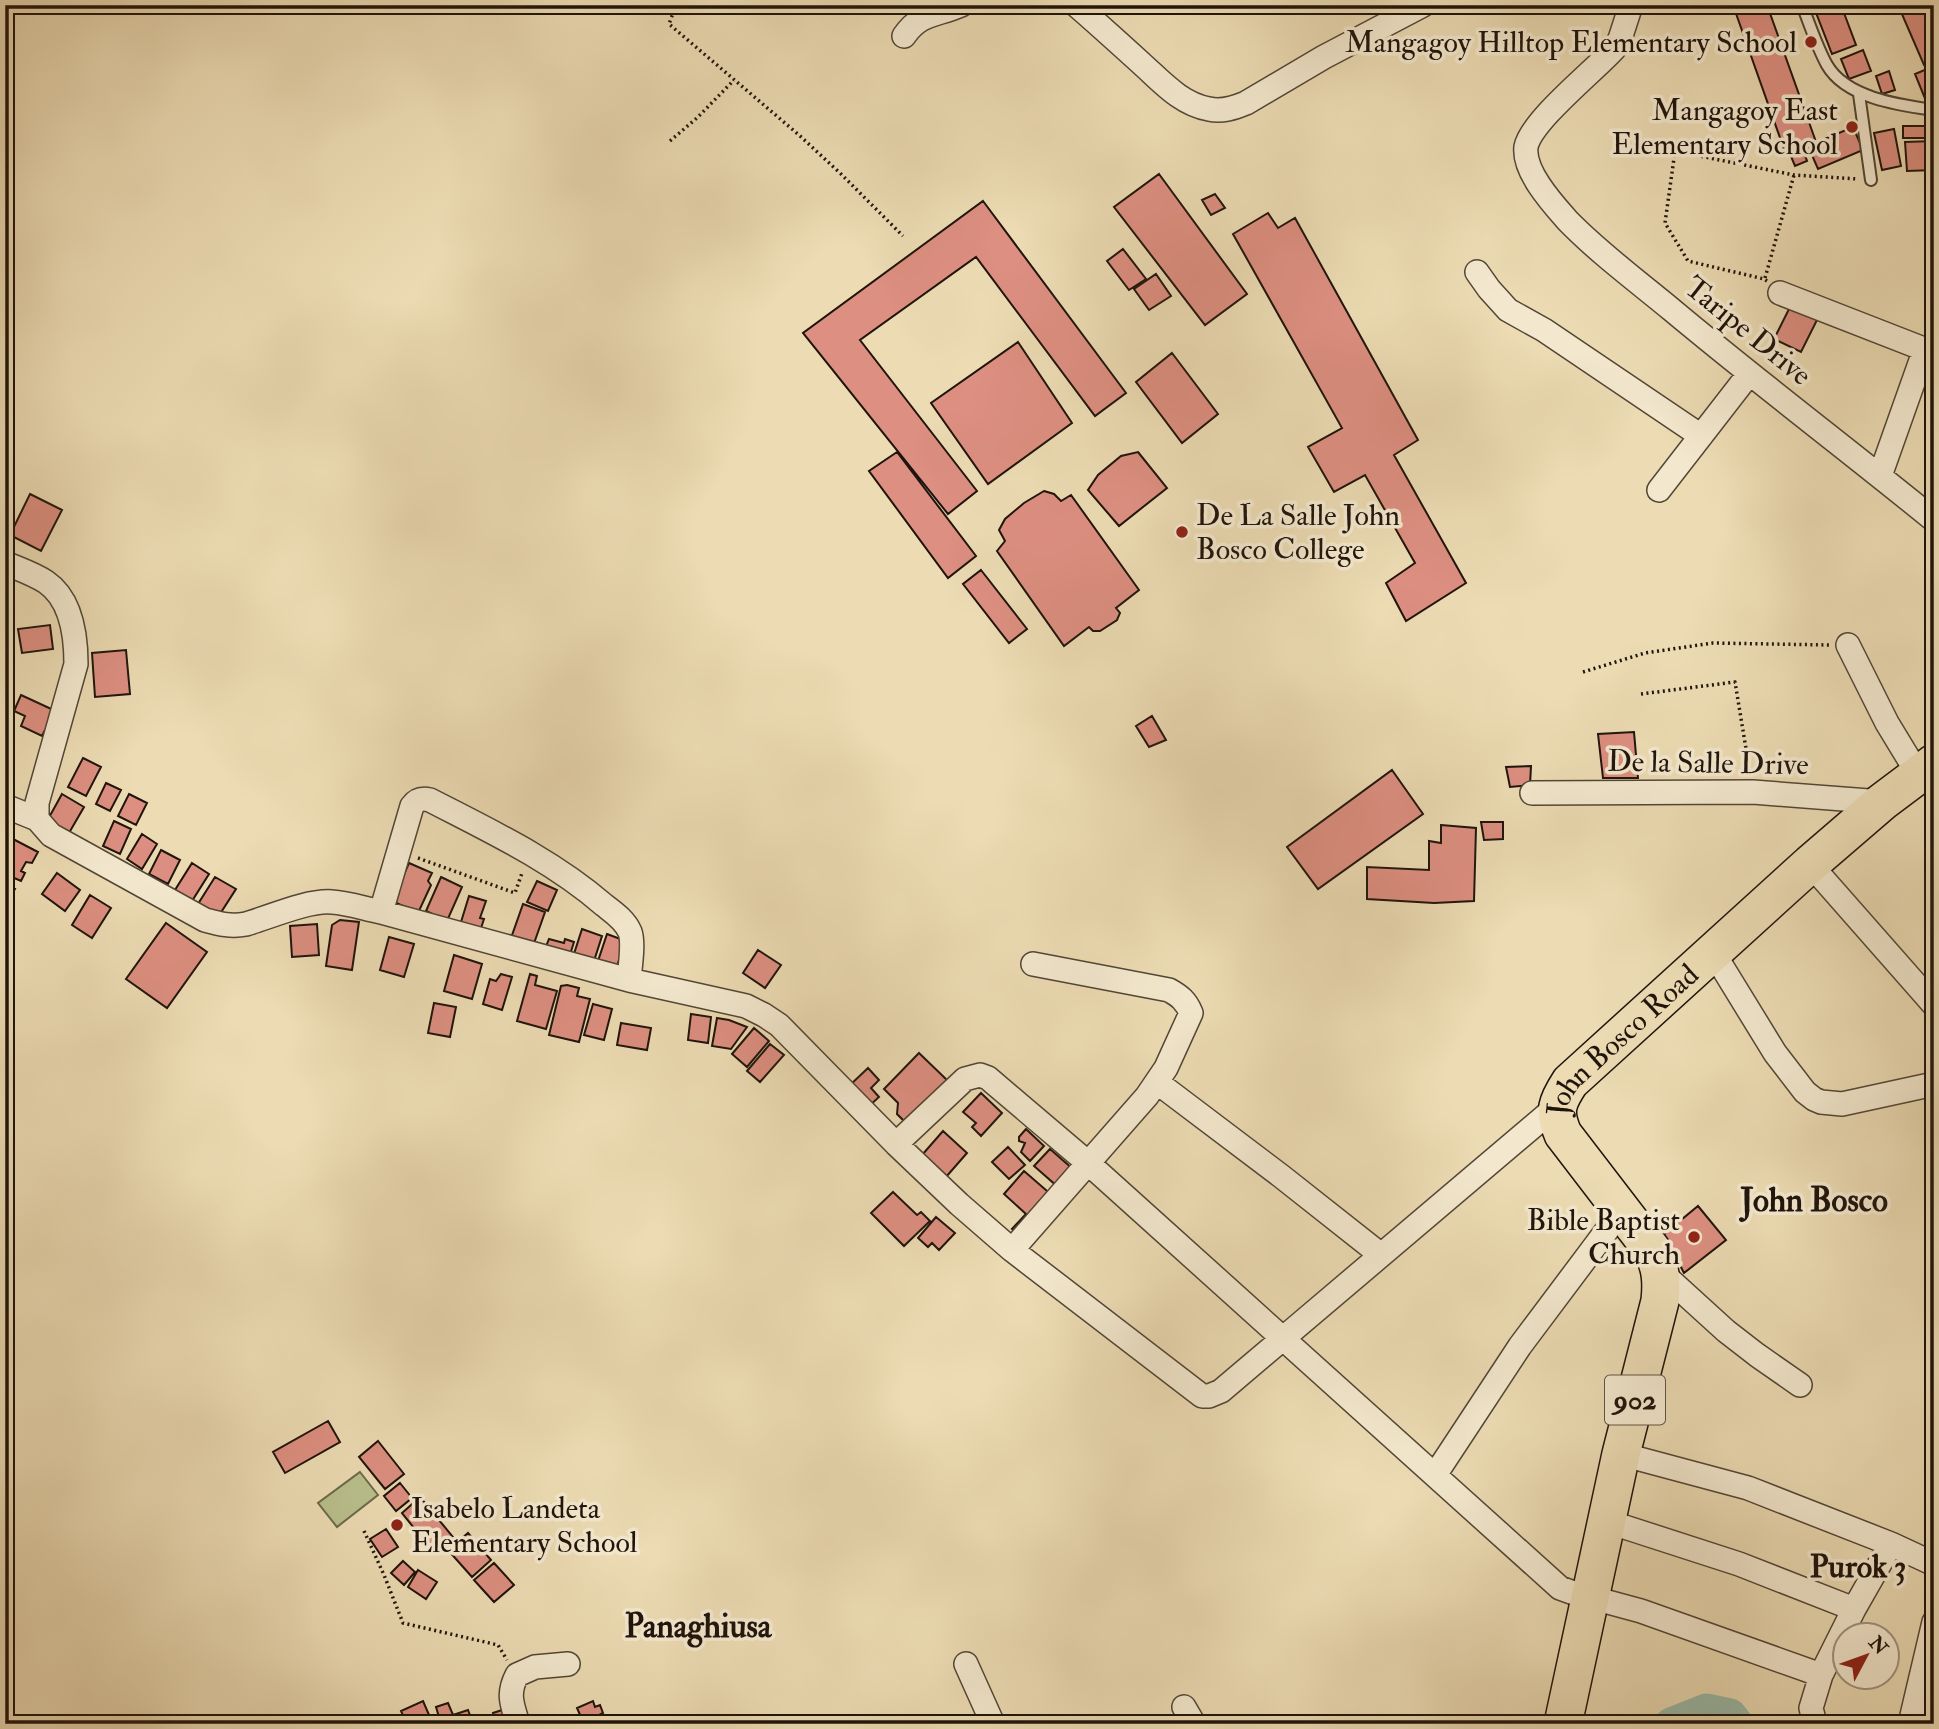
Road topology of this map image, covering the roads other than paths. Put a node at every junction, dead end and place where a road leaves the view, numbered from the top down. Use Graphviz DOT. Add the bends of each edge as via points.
graph roads {
  1 [pos="961,5"];
  2 [pos="1076,5"];
  3 [pos="1423,5"];
  4 [pos="1631,5"];
  5 [pos="1802,5"];
  6 [pos="904,36"];
  7 [pos="1859,93"];
  8 [pos="1934,110"];
  9 [pos="1871,180"];
  10 [pos="1477,271"];
  11 [pos="1772,286"];
  12 [pos="1929,351"];
  13 [pos="1749,374"];
  14 [pos="1701,436"];
  15 [pos="1880,476"];
  16 [pos="1659,490"];
  17 [pos="1934,520"];
  18 [pos="5,563"];
  19 [pos="1848,645"];
  20 [pos="1926,769"];
  21 [pos="1532,793"];
  22 [pos="1882,802"];
  23 [pos="5,806"];
  24 [pos="37,819"];
  25 [pos="1811,864"];
  26 [pos="382,912"];
  27 [pos="1713,952"];
  28 [pos="1033,964"];
  29 [pos="629,979"];
  30 [pos="1934,1005"];
  31 [pos="1158,1083"];
  32 [pos="1934,1084"];
  33 [pos="1557,1105"];
  34 [pos="896,1144"];
  35 [pos="1088,1163"];
  36 [pos="1622,1210"];
  37 [pos="1012,1250"];
  38 [pos="1381,1255"];
  39 [pos="1660,1271"];
  40 [pos="1282,1338"];
  41 [pos="1800,1385"];
  42 [pos="1621,1454"];
  43 [pos="1434,1475"];
  44 [pos="1606,1521"];
  45 [pos="1891,1544"];
  46 [pos="1934,1564"];
  47 [pos="1589,1597"];
  48 [pos="1854,1609"];
  49 [pos="1934,1622"];
  50 [pos="568,1664"];
  51 [pos="966,1664"];
  52 [pos="1821,1675"];
  53 [pos="518,1724"];
  54 [pos="993,1724"];
  55 [pos="1563,1724"];
  56 [pos="1815,1724"];
  57 [pos="1910,1724"];
  1 -- 6 [label="street" via="922,18"];
  2 -- 3 [label="street" via="1176,94 1209,110 1246,103"];
  4 -- 13 [label="street, Taripe Drive" via="1614,49 1534,129 1527,158 1545,194 1590,242"];
  5 -- 7 [label="lane" via="1828,66 1845,86"];
  7 -- 8 [label="lane"];
  7 -- 9 [label="lane"];
  10 -- 14 [label="street" via="1508,310"];
  11 -- 12 [label="street"];
  12 -- 15 [label="street"];
  13 -- 14 [label="street"];
  13 -- 15 [label="street, Taripe Drive"];
  14 -- 16 [label="street"];
  15 -- 17 [label="street, Taripe Drive"];
  18 -- 24 [label="street" via="54,589 69,615 76,648 76,664 37,803"];
  19 -- 20 [label="street" via="1888,723"];
  20 -- 22 [label="highway, John Bosco Road"];
  21 -- 22 [label="street, De la Salle Drive" via="1754,792"];
  22 -- 25 [label="highway, John Bosco Road"];
  23 -- 24 [label="street"];
  24 -- 26 [label="street" via="51,835 222,925 246,924 315,903"];
  25 -- 27 [label="highway, John Bosco Road"];
  25 -- 30 [label="street"];
  26 -- 29 [label="street"];
  26 -- 29 [label="street" via="412,806 424,798 530,851 591,893 628,927"];
  27 -- 32 [label="street" via="1775,1053 1814,1099 1842,1104"];
  27 -- 33 [label="highway, John Bosco Road" via="1570,1082"];
  28 -- 31 [label="street" via="1169,990 1187,1003 1191,1013"];
  29 -- 34 [label="street" via="746,1006 764,1015"];
  31 -- 35 [label="street"];
  31 -- 38 [label="street"];
  33 -- 36 [label="highway, John Bosco Road / 902" via="1563,1134"];
  33 -- 38 [label="street"];
  34 -- 35 [label="street" via="965,1079 979,1075"];
  34 -- 37 [label="street"];
  35 -- 37 [label="street"];
  35 -- 40 [label="street"];
  36 -- 39 [label="highway, John Bosco Road / 902" via="1652,1250"];
  36 -- 43 [label="street" via="1520,1346"];
  37 -- 40 [label="street" via="1202,1396 1221,1391"];
  38 -- 40 [label="street"];
  39 -- 41 [label="street" via="1726,1331"];
  39 -- 42 [label="highway, John Bosco Road / 902" via="1660,1301"];
  40 -- 43 [label="street"];
  42 -- 44 [label="highway, John Bosco Road / 902"];
  42 -- 45 [label="street" via="1748,1488"];
  43 -- 47 [label="street" via="1560,1588"];
  44 -- 47 [label="highway, John Bosco Road / 902"];
  44 -- 48 [label="street" via="1739,1564"];
  45 -- 46 [label="street"];
  45 -- 48 [label="street"];
  47 -- 52 [label="street"];
  47 -- 55 [label="highway, John Bosco Road / 902"];
  48 -- 52 [label="street"];
  49 -- 57 [label="street"];
  50 -- 53 [label="street" via="535,1667 517,1675 510,1700"];
  51 -- 54 [label="street"];
  52 -- 56 [label="street" via="1811,1708"];
}
